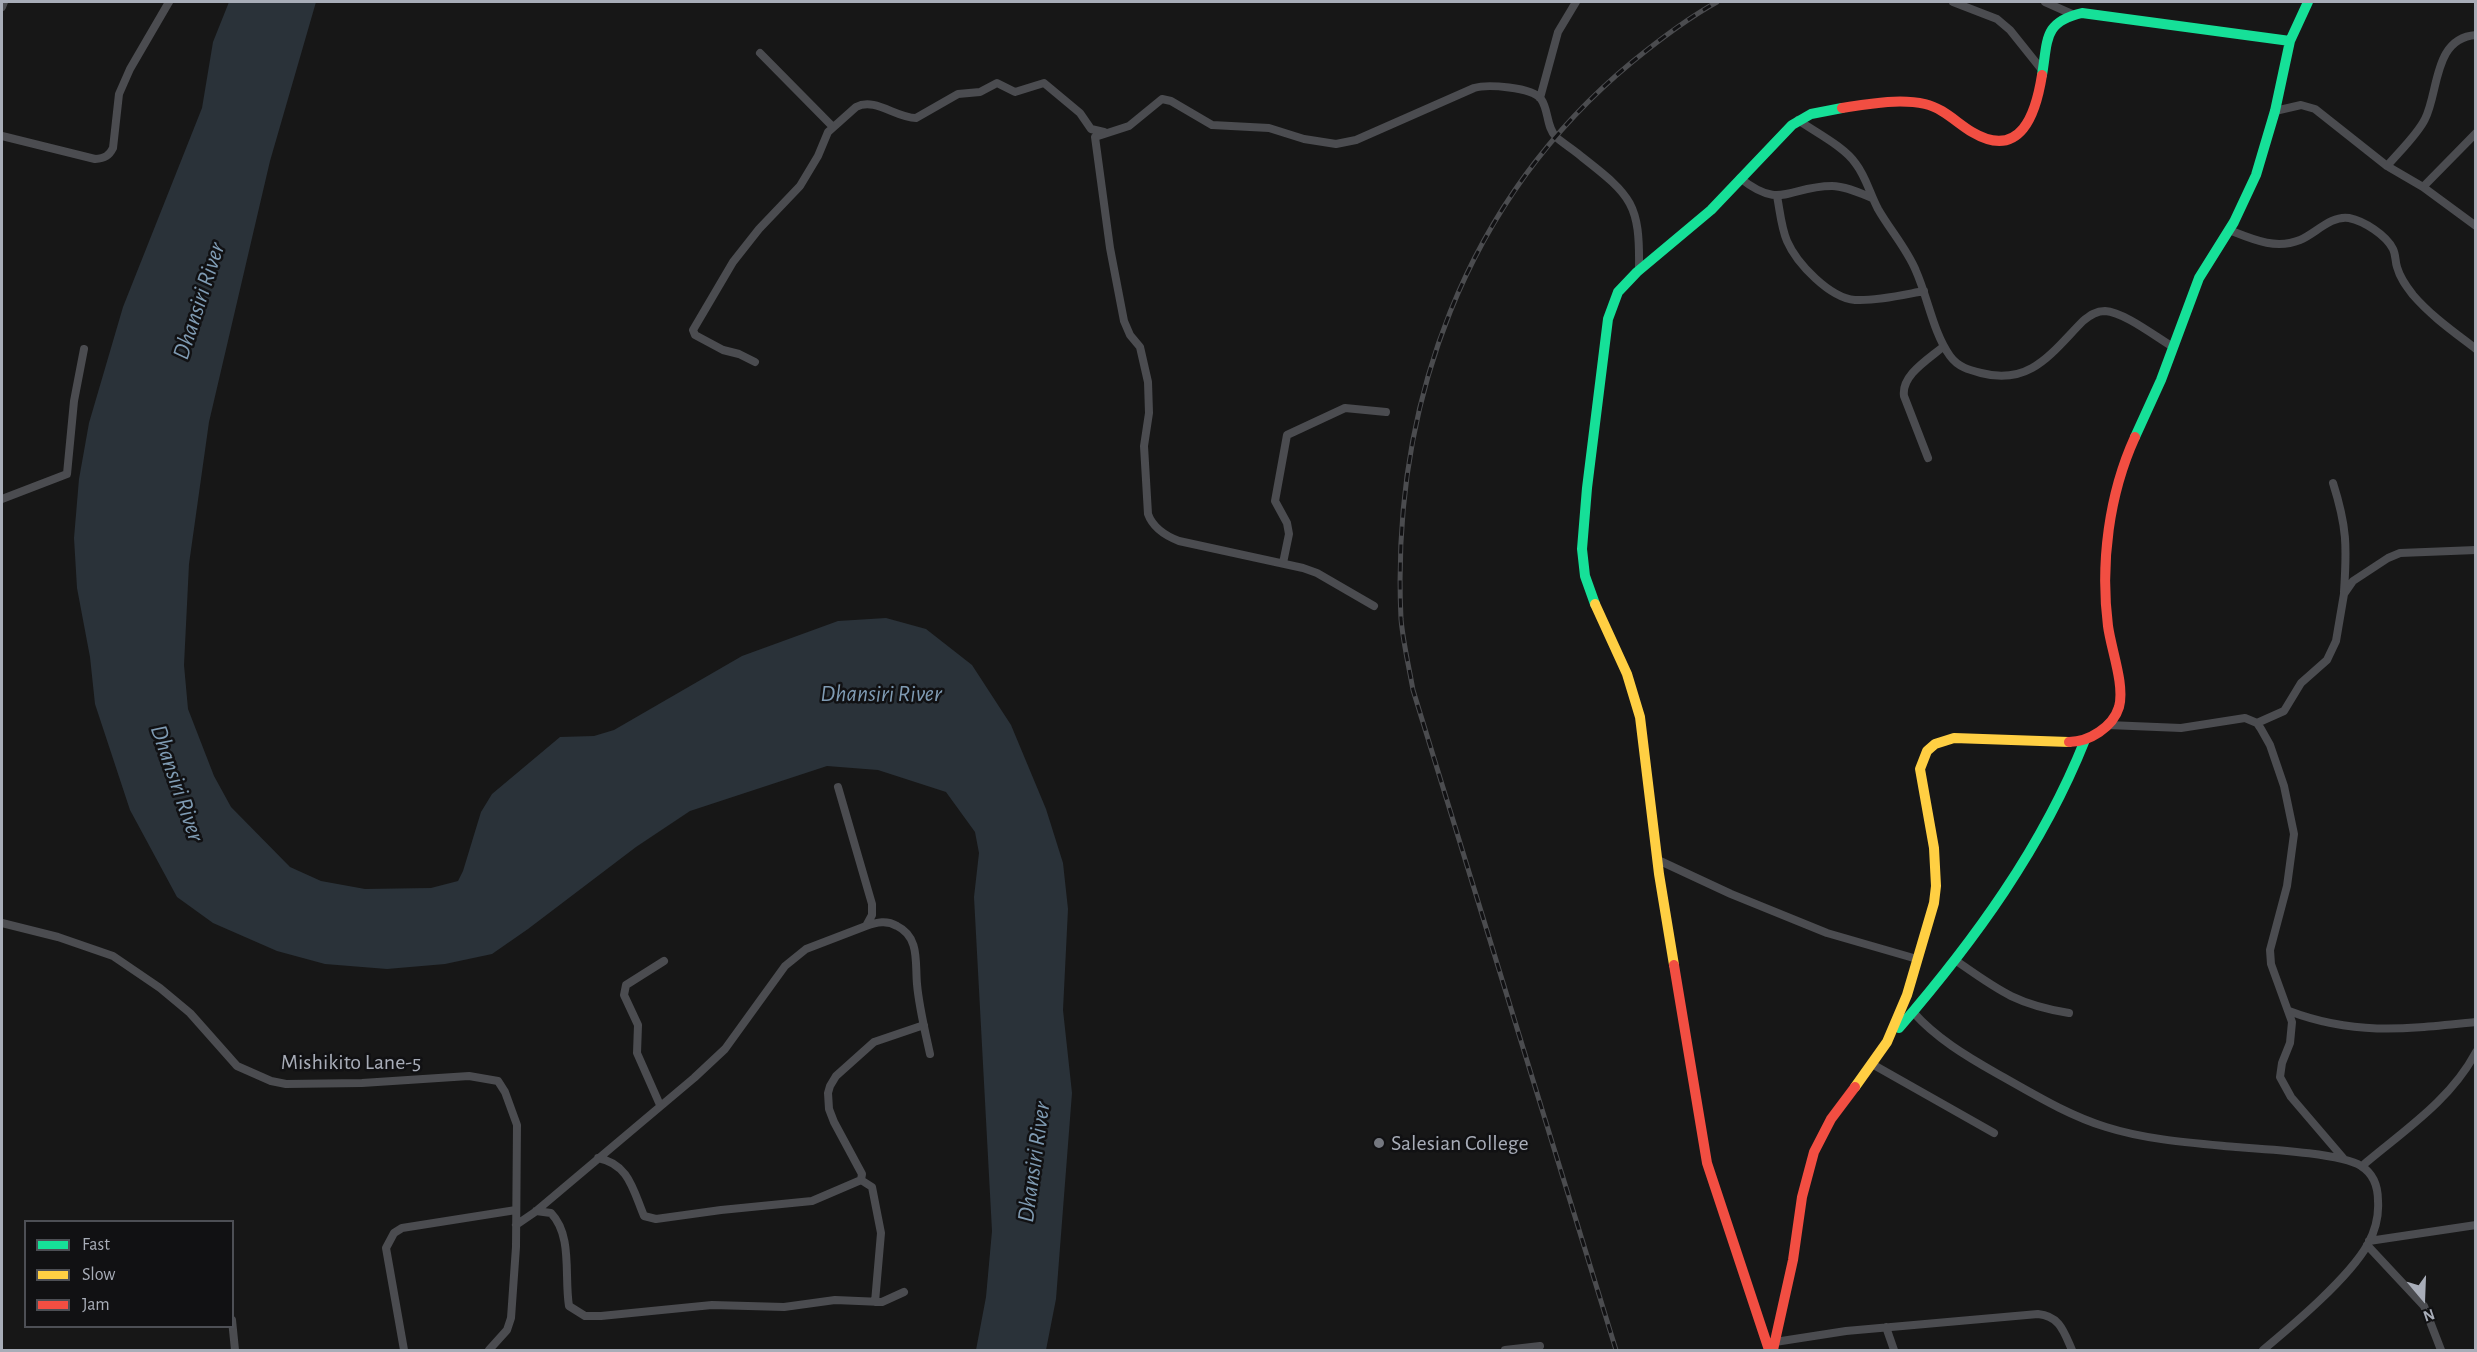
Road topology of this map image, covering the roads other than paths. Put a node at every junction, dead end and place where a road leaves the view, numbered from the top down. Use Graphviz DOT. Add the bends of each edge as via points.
graph roads {
  1 [pos="4,2"];
  2 [pos="169,2"];
  3 [pos="1576,2"];
  4 [pos="1953,2"];
  5 [pos="2045,2"];
  6 [pos="2308,2"];
  7 [pos="2,7"];
  8 [pos="2072,14"];
  9 [pos="2475,35"];
  10 [pos="2290,41"];
  11 [pos="760,53"];
  12 [pos="2042,70"];
  13 [pos="1540,98"];
  14 [pos="2275,111"];
  15 [pos="1798,120"];
  16 [pos="833,127"];
  17 [pos="1109,133"];
  18 [pos="2475,133"];
  19 [pos="2,136"];
  20 [pos="2387,166"];
  21 [pos="1740,178"];
  22 [pos="2423,187"];
  23 [pos="1777,196"];
  24 [pos="1872,198"];
  25 [pos="2475,226"];
  26 [pos="2229,230"];
  27 [pos="1640,269"];
  28 [pos="1924,291"];
  29 [pos="1944,346"];
  30 [pos="2173,347"];
  31 [pos="84,349"];
  32 [pos="2475,349"];
  33 [pos="755,362"];
  34 [pos="1386,412"];
  35 [pos="1928,458"];
  36 [pos="2333,483"];
  37 [pos="2,499"];
  38 [pos="2475,550"];
  39 [pos="1283,563"];
  40 [pos="2344,594"];
  41 [pos="1374,606"];
  42 [pos="2257,723"];
  43 [pos="2108,725"];
  44 [pos="2085,740"];
  45 [pos="838,787"];
  46 [pos="1658,860"];
  47 [pos="2,923"];
  48 [pos="866,926"];
  49 [pos="1917,959"];
  50 [pos="1955,960"];
  51 [pos="664,961"];
  52 [pos="2289,1011"];
  53 [pos="1913,1012"];
  54 [pos="2069,1013"];
  55 [pos="2475,1022"];
  56 [pos="924,1025"];
  57 [pos="1887,1042"];
  58 [pos="2475,1052"];
  59 [pos="930,1054"];
  60 [pos="1872,1064"];
  61 [pos="660,1105"];
  62 [pos="1994,1133"];
  63 [pos="598,1158"];
  64 [pos="2344,1159"];
  65 [pos="2362,1166"];
  66 [pos="861,1180"];
  67 [pos="516,1210"];
  68 [pos="535,1212"];
  69 [pos="516,1225"];
  70 [pos="2475,1225"];
  71 [pos="2368,1243"];
  72 [pos="904,1292"];
  73 [pos="875,1302"];
  74 [pos="1886,1327"];
  75 [pos="233,1328"];
  76 [pos="1540,1346"];
  77 [pos="1772,1348"];
  78 [pos="235,1350"];
  79 [pos="404,1350"];
  80 [pos="489,1350"];
  81 [pos="1505,1350"];
  82 [pos="1894,1350"];
  83 [pos="2072,1350"];
  84 [pos="2263,1350"];
  85 [pos="2441,1350"];
  1 -- 7 [label="street"];
  2 -- 19 [label="street" via="119,94 110,155 95,159"];
  3 -- 13 [label="street" via="1558,32"];
  4 -- 12 [label="street" via="1997,19"];
  5 -- 8 [label="street"];
  6 -- 10 [label="main road"];
  8 -- 10 [label="main road" via="2122,17"];
  8 -- 12 [label="main road" via="2052,27"];
  9 -- 20 [label="street" via="2461,38 2442,60 2424,123"];
  10 -- 14 [label="main road"];
  11 -- 16 [label="street"];
  12 -- 15 [label="main road" via="2029,125 2003,141 1988,141 1936,107 1910,101 1821,112"];
  13 -- 17 [label="street" via="1530,92 1481,86 1356,140 1336,144 1269,128 1212,125 1162,99 1129,126"];
  13 -- 27 [label="street" via="1556,136 1624,194 1638,220"];
  14 -- 20 [label="street" via="2308,106"];
  14 -- 26 [label="main road" via="2256,175"];
  15 -- 21 [label="main road"];
  15 -- 24 [label="street" via="1851,157"];
  16 -- 17 [label="street" via="862,104 916,118 958,94 980,92 997,83 1015,92 1044,83 1080,113 1091,129"];
  16 -- 33 [label="street" via="800,186 733,262 693,330 723,350"];
  17 -- 39 [label="street" via="1094,141 1125,326 1140,347 1148,382 1144,446 1148,514 1159,530 1179,541"];
  18 -- 22 [label="street"];
  20 -- 22 [label="street"];
  21 -- 23 [label="street" via="1755,191"];
  21 -- 27 [label="main road" via="1703,217"];
  22 -- 25 [label="street"];
  23 -- 24 [label="street" via="1835,186"];
  23 -- 28 [label="street" via="1791,249 1832,293 1861,300"];
  24 -- 28 [label="street" via="1915,267"];
  26 -- 30 [label="main road" via="2199,278"];
  26 -- 32 [label="street" via="2271,244 2299,241 2328,223 2348,218 2370,227 2393,248 2403,282 2415,298"];
  27 -- 46 [label="main road" via="1618,292 1608,319 1582,549 1593,598 1627,674 1640,717"];
  28 -- 29 [label="street"];
  29 -- 30 [label="street" via="1956,363 1966,369 1987,375 2019,375 2039,365 2083,321 2102,310 2121,316"];
  29 -- 35 [label="street" via="1902,387"];
  30 -- 43 [label="main road" via="2122,466 2112,510 2106,589 2120,690 2119,706"];
  31 -- 37 [label="street" via="67,474"];
  34 -- 39 [label="street" via="1345,408 1287,435 1275,501 1289,534"];
  36 -- 40 [label="street" via="2347,539"];
  38 -- 40 [label="street" via="2394,554 2353,581"];
  39 -- 41 [label="street" via="1317,573"];
  40 -- 42 [label="street" via="2336,641 2327,660 2301,683 2284,711"];
  42 -- 43 [label="street" via="2245,718 2181,728"];
  42 -- 52 [label="street" via="2278,765 2292,820 2290,868 2269,957"];
  43 -- 44 [label="main road"];
  44 -- 49 [label="main road" via="1965,737 1942,740 1923,755 1920,769 1934,848 1936,886"];
  44 -- 50 [label="main road" via="2065,790 2012,881"];
  45 -- 48 [label="street" via="872,904"];
  46 -- 49 [label="street" via="1827,933"];
  46 -- 77 [label="main road" via="1707,1163"];
  47 -- 67 [label="street, Mishikito Lane-5" via="113,956 189,1013 237,1066 271,1082 362,1083 469,1076 498,1081 516,1121"];
  48 -- 56 [label="street" via="890,922 910,936 916,951"];
  48 -- 61 [label="street" via="806,950 785,966 725,1049"];
  49 -- 57 [label="main road" via="1901,1013"];
  50 -- 53 [label="main road"];
  50 -- 54 [label="street" via="2015,1000"];
  51 -- 61 [label="street" via="626,985 624,995 638,1025 637,1053"];
  52 -- 55 [label="street" via="2331,1025 2366,1029"];
  52 -- 64 [label="street" via="2293,1030 2280,1070 2282,1083"];
  53 -- 57 [label="main road"];
  53 -- 64 [label="street" via="1931,1032 1980,1064 2058,1108 2107,1127 2186,1142"];
  56 -- 59 [label="street"];
  56 -- 66 [label="street" via="874,1042 830,1086 829,1109 859,1165"];
  57 -- 60 [label="main road"];
  58 -- 65 [label="street" via="2442,1100"];
  60 -- 62 [label="street"];
  60 -- 77 [label="main road" via="1831,1119 1814,1152"];
  61 -- 63 [label="street"];
  63 -- 66 [label="street" via="620,1166 644,1216 656,1219 812,1201"];
  63 -- 68 [label="street"];
  64 -- 65 [label="street"];
  65 -- 71 [label="street" via="2378,1189 2377,1220"];
  66 -- 73 [label="street" via="872,1188 881,1233"];
  67 -- 69 [label="street"];
  67 -- 79 [label="street" via="402,1228 394,1233 386,1248"];
  68 -- 69 [label="street"];
  68 -- 73 [label="street" via="551,1213 560,1223 569,1306 585,1316 712,1305 784,1307 835,1300"];
  69 -- 80 [label="street" via="511,1318 507,1330"];
  70 -- 71 [label="street"];
  71 -- 84 [label="street" via="2320,1298"];
  71 -- 85 [label="street" via="2424,1306"];
  72 -- 73 [label="street"];
  74 -- 77 [label="street"];
  74 -- 82 [label="street"];
  74 -- 83 [label="street" via="2049,1315 2061,1326"];
  75 -- 78 [label="street"];
  76 -- 81 [label="street"];
}
